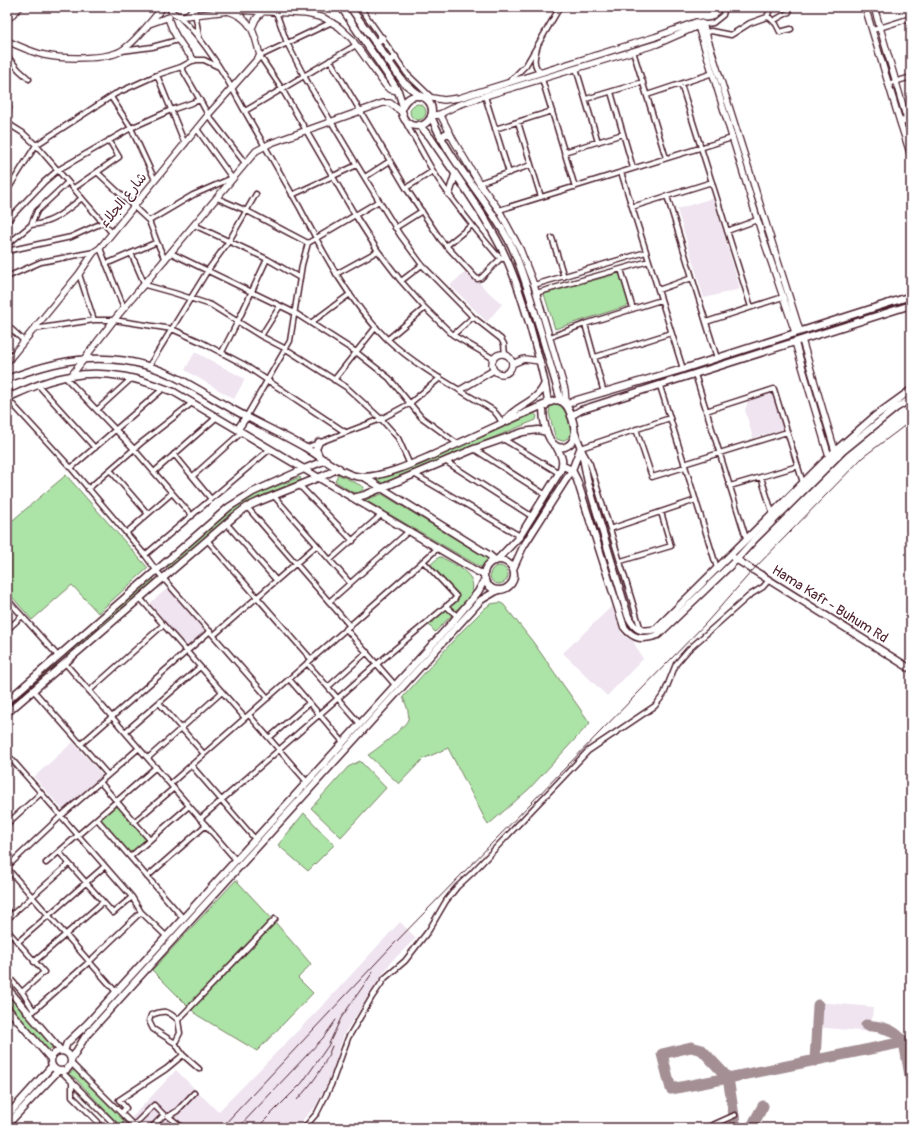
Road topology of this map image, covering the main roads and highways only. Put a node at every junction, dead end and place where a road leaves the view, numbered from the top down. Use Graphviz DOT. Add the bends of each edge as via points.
graph roads {
  1 [pos="20,7"];
  2 [pos="167,7"];
  3 [pos="194,7"];
  4 [pos="313,7"];
  5 [pos="341,7"];
  6 [pos="350,7"];
  7 [pos="866,7"];
  8 [pos="874,7"];
  9 [pos="228,11"];
  10 [pos="263,11"];
  11 [pos="307,14"];
  12 [pos="179,15"];
  13 [pos="168,18"];
  14 [pos="7,20"];
  15 [pos="149,24"];
  16 [pos="701,25"];
  17 [pos="252,28"];
  18 [pos="382,38"];
  19 [pos="7,41"];
  20 [pos="375,43"];
  21 [pos="395,57"];
  22 [pos="194,60"];
  23 [pos="389,62"];
  24 [pos="398,92"];
  25 [pos="421,96"];
  26 [pos="403,106"];
  27 [pos="908,112"];
  28 [pos="440,114"];
  29 [pos="898,115"];
  30 [pos="404,116"];
  31 [pos="431,116"];
  32 [pos="909,119"];
  33 [pos="900,122"];
  34 [pos="419,125"];
  35 [pos="911,133"];
  36 [pos="450,134"];
  37 [pos="441,139"];
  38 [pos="911,156"];
  39 [pos="455,175"];
  40 [pos="449,194"];
  41 [pos="911,296"];
  42 [pos="911,305"];
  43 [pos="797,331"];
  44 [pos="802,340"];
  45 [pos="796,342"];
  46 [pos="84,358"];
  47 [pos="540,361"];
  48 [pos="7,362"];
  49 [pos="512,364"];
  50 [pos="494,370"];
  51 [pos="68,376"];
  52 [pos="7,379"];
  53 [pos="546,381"];
  54 [pos="7,385"];
  55 [pos="460,390"];
  56 [pos="911,390"];
  57 [pos="7,398"];
  58 [pos="911,399"];
  59 [pos="547,403"];
  60 [pos="564,403"];
  61 [pos="571,416"];
  62 [pos="246,417"];
  63 [pos="503,422"];
  64 [pos="240,430"];
  65 [pos="547,432"];
  66 [pos="575,433"];
  67 [pos="859,433"];
  68 [pos="320,442"];
  69 [pos="556,446"];
  70 [pos="581,448"];
  71 [pos="835,451"];
  72 [pos="829,457"];
  73 [pos="323,459"];
  74 [pos="563,466"];
  75 [pos="339,468"];
  76 [pos="304,469"];
  77 [pos="572,470"];
  78 [pos="364,477"];
  79 [pos="318,478"];
  80 [pos="381,488"];
  81 [pos="353,498"];
  82 [pos="791,499"];
  83 [pos="730,554"];
  84 [pos="736,560"];
  85 [pos="496,561"];
  86 [pos="513,569"];
  87 [pos="485,577"];
  88 [pos="498,590"];
  89 [pos="58,656"];
  90 [pos="65,663"];
  91 [pos="911,669"];
  92 [pos="7,701"];
  93 [pos="7,713"];
  94 [pos="7,988"];
  95 [pos="7,1008"];
  96 [pos="53,1041"];
  97 [pos="67,1043"];
  98 [pos="62,1051"];
  99 [pos="51,1059"];
  100 [pos="71,1061"];
  101 [pos="52,1066"];
  102 [pos="59,1071"];
  103 [pos="7,1116"];
  104 [pos="7,1125"];
  1 -- 14 [label="main road"];
  2 -- 12 [label="main road"];
  2 -- 15 [label="main road"];
  3 -- 12 [label="main road" via="189,14"];
  4 -- 11 [label="main road"];
  5 -- 24 [label="main road"];
  6 -- 20 [label="main road"];
  7 -- 29 [label="main road"];
  8 -- 27 [label="main road" via="895,82"];
  9 -- 10 [label="main road"];
  9 -- 12 [label="main road"];
  9 -- 17 [label="main road" via="239,15"];
  10 -- 11 [label="main road"];
  10 -- 17 [label="main road" via="256,18"];
  11 -- 24 [label="main road" via="332,22 345,32 385,85"];
  12 -- 13 [label="main road"];
  13 -- 15 [label="main road"];
  13 -- 22 [label="main road" via="178,40"];
  15 -- 19 [label="main road" via="120,51 98,57 57,57 36,53"];
  16 -- 25 [label="main road" via="696,22 459,98 449,100"];
  16 -- 28 [label="main road" via="662,42 485,96"];
  16 -- 43 [label="main road" via="712,73 757,220"];
  16 -- 43 [label="main road" via="706,32"];
  17 -- 48 [label="main road, شارع الجلاء" via="260,56 197,128"];
  18 -- 20 [label="main road"];
  20 -- 23 [label="main road"];
  21 -- 23 [label="main road"];
  23 -- 25 [label="main road" via="404,83"];
  24 -- 26 [label="main road"];
  25 -- 26 [label="main road" via="408,99"];
  25 -- 31 [label="main road" via="431,107"];
  26 -- 30 [label="main road"];
  27 -- 29 [label="main road"];
  27 -- 32 [label="main road"];
  28 -- 31 [label="main road"];
  28 -- 36 [label="main road"];
  29 -- 33 [label="main road"];
  30 -- 34 [label="main road" via="411,124"];
  30 -- 46 [label="main road" via="393,105 387,103 265,145 232,178"];
  31 -- 34 [label="main road"];
  31 -- 37 [label="main road"];
  32 -- 33 [label="main road"];
  32 -- 35 [label="main road"];
  33 -- 38 [label="main road"];
  34 -- 39 [label="main road"];
  36 -- 37 [label="main road" via="445,134"];
  36 -- 60 [label="main road" via="514,237 534,285 566,390"];
  37 -- 60 [label="main road" via="497,220 511,245"];
  39 -- 40 [label="main road"];
  39 -- 47 [label="main road" via="496,238 507,260"];
  41 -- 43 [label="main road"];
  42 -- 44 [label="main road"];
  43 -- 60 [label="main road" via="682,369"];
  44 -- 45 [label="main road"];
  44 -- 71 [label="main road"];
  45 -- 61 [label="main road" via="581,410"];
  45 -- 72 [label="main road"];
  46 -- 51 [label="main road"];
  46 -- 52 [label="main road" via="48,365"];
  46 -- 62 [label="main road" via="149,366 176,377"];
  47 -- 49 [label="main road" via="524,359"];
  47 -- 53 [label="main road"];
  49 -- 50 [label="main road" via="505,374 499,374"];
  49 -- 50 [label="main road" via="510,358 499,355 494,359"];
  50 -- 55 [label="main road"];
  51 -- 57 [label="main road"];
  51 -- 64 [label="main road" via="114,374 146,381 164,388"];
  53 -- 59 [label="main road"];
  53 -- 63 [label="main road" via="537,396"];
  54 -- 57 [label="main road"];
  56 -- 67 [label="main road" via="875,416"];
  58 -- 67 [label="main road"];
  59 -- 60 [label="main road" via="556,400"];
  59 -- 63 [label="main road"];
  59 -- 65 [label="main road" via="543,408"];
  60 -- 61 [label="main road"];
  61 -- 66 [label="main road"];
  62 -- 64 [label="main road"];
  62 -- 73 [label="main road"];
  63 -- 78 [label="main road" via="410,465"];
  64 -- 76 [label="main road"];
  65 -- 69 [label="main road"];
  65 -- 80 [label="main road" via="531,430 503,439"];
  66 -- 69 [label="main road" via="570,444 565,447"];
  66 -- 70 [label="main road"];
  67 -- 71 [label="main road"];
  67 -- 82 [label="main road" via="843,452"];
  68 -- 73 [label="main road" via="316,448"];
  69 -- 74 [label="main road"];
  70 -- 77 [label="main road"];
  70 -- 83 [label="main road" via="588,483 628,616 633,625 641,630 656,629"];
  71 -- 72 [label="main road"];
  72 -- 82 [label="main road"];
  73 -- 75 [label="main road"];
  73 -- 76 [label="main road"];
  74 -- 77 [label="main road"];
  74 -- 85 [label="main road" via="520,536"];
  75 -- 78 [label="main road" via="355,476"];
  75 -- 79 [label="main road"];
  76 -- 79 [label="main road"];
  76 -- 89 [label="main road" via="253,492 229,507"];
  77 -- 84 [label="main road" via="586,505 624,627 635,637 647,639 658,635"];
  77 -- 86 [label="main road" via="522,547"];
  78 -- 80 [label="main road"];
  79 -- 81 [label="main road"];
  79 -- 90 [label="main road" via="247,507"];
  80 -- 81 [label="main road"];
  80 -- 85 [label="main road"];
  81 -- 87 [label="main road"];
  82 -- 83 [label="main road" via="772,512"];
  82 -- 84 [label="main road"];
  83 -- 84 [label="main road, Hama Kafr - Buhum Rd"];
  84 -- 91 [label="main road, Hama Kafr - Buhum Rd"];
  85 -- 86 [label="main road" via="505,561"];
  85 -- 87 [label="main road" via="488,566"];
  86 -- 88 [label="main road" via="511,584"];
  87 -- 88 [label="main road" via="490,586"];
  87 -- 97 [label="main road" via="478,592 344,742"];
  88 -- 100 [label="main road" via="481,600 84,1037"];
  89 -- 90 [label="main road" via="65,656"];
  89 -- 92 [label="main road"];
  90 -- 93 [label="main road"];
  94 -- 96 [label="main road" via="32,1013"];
  95 -- 99 [label="main road"];
  96 -- 97 [label="main road"];
  96 -- 98 [label="main road"];
  97 -- 98 [label="main road"];
  98 -- 99 [label="main road" via="54,1053"];
  98 -- 100 [label="main road" via="69,1054"];
  99 -- 101 [label="main road"];
  100 -- 102 [label="main road" via="67,1070"];
  101 -- 102 [label="main road"];
  101 -- 103 [label="main road"];
  102 -- 104 [label="main road"];
}
